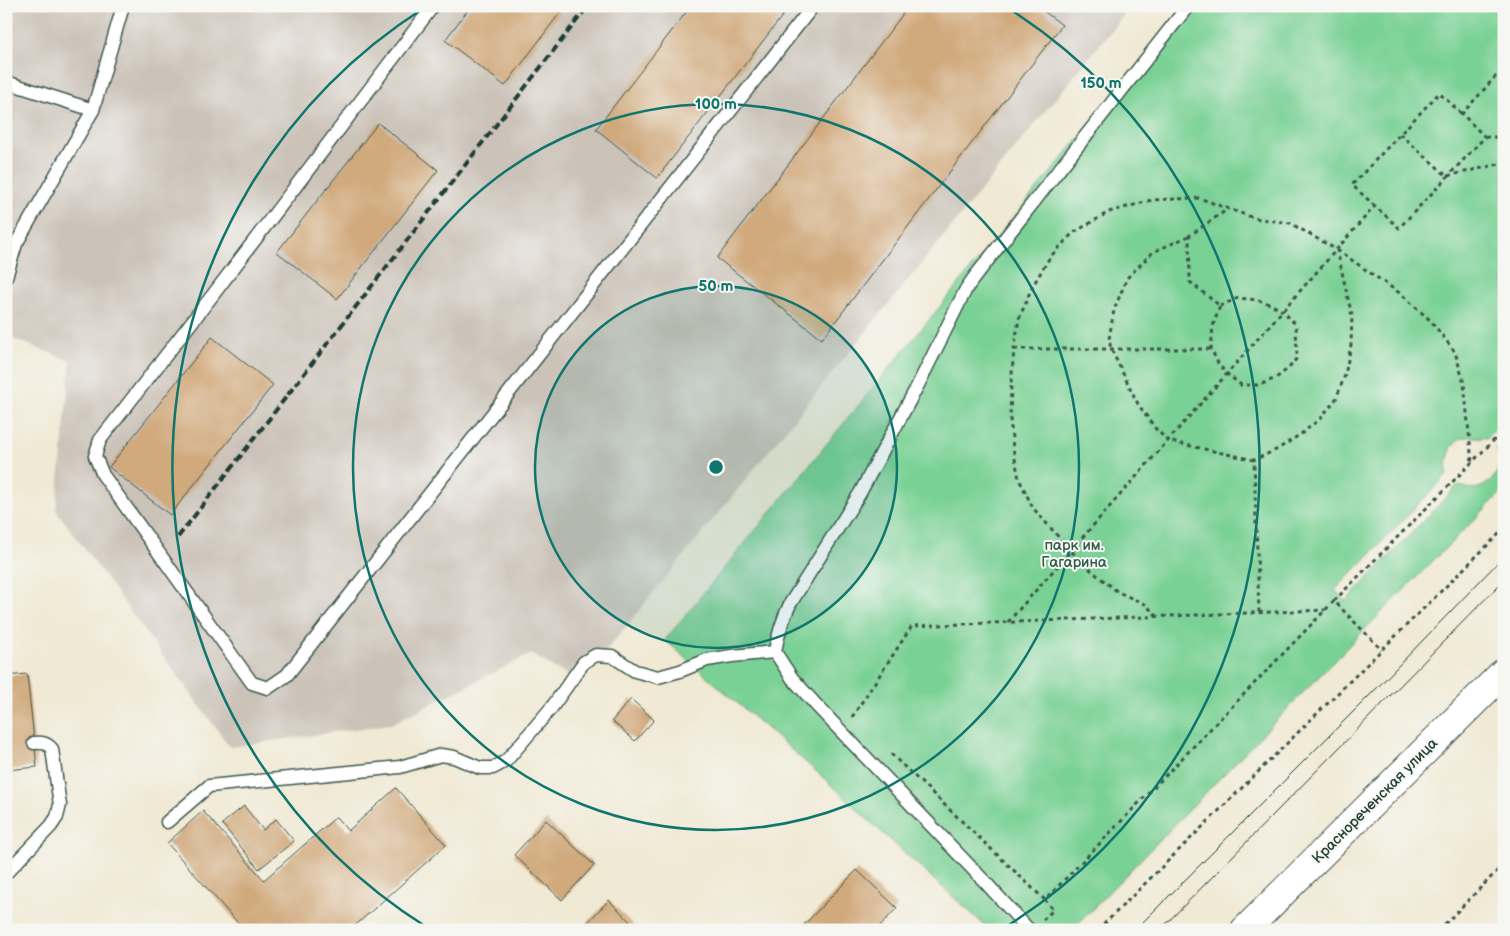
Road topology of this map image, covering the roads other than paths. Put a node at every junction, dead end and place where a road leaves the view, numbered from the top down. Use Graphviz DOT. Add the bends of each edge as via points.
graph roads {
  1 [pos="124,6"];
  2 [pos="434,6"];
  3 [pos="813,6"];
  4 [pos="1188,6"];
  5 [pos="6,82"];
  6 [pos="93,110"];
  7 [pos="6,277"];
  8 [pos="775,652"];
  9 [pos="1504,672"];
  10 [pos="34,742"];
  11 [pos="167,822"];
  12 [pos="6,873"];
  13 [pos="1029,930"];
  14 [pos="1245,930"];
  1 -- 6 [label="lane"];
  2 -- 3 [label="lane" via="100,440 95,456 103,475 252,683 268,688 287,675"];
  4 -- 8 [label="lane" via="966,289 860,493 790,604 780,624"];
  5 -- 6 [label="lane"];
  6 -- 7 [label="lane" via="16,244"];
  8 -- 11 [label="lane" via="707,660 658,678 635,671 612,656 596,655 584,662 552,707 506,761 493,768 480,768 441,755 400,767 209,786"];
  8 -- 13 [label="lane" via="792,678 817,706"];
  9 -- 14 [label="main road, Краснореченская улица"];
  10 -- 12 [label="lane" via="48,744 52,749 60,805 58,817"];
}
